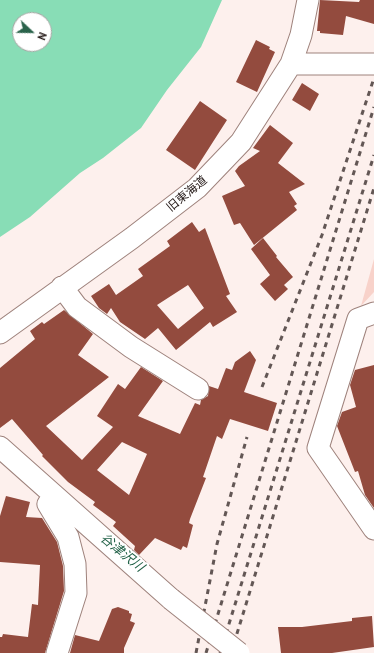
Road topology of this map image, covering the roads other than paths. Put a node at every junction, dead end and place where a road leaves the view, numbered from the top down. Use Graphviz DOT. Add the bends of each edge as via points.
graph roads {
  1 [pos="308,0"];
  2 [pos="291,64"];
  3 [pos="367,64"];
  4 [pos="62,287"];
  5 [pos="374,313"];
  6 [pos="0,333"];
  7 [pos="198,389"];
  8 [pos="0,447"];
  9 [pos="54,496"];
  10 [pos="373,526"];
  11 [pos="57,653"];
  12 [pos="239,653"];
  1 -- 2 [label="street, 旧東海道" via="301,35"];
  2 -- 3 [label="street"];
  2 -- 4 [label="street, 旧東海道" via="241,142 197,188"];
  4 -- 6 [label="street, 旧東海道"];
  4 -- 7 [label="street" via="77,306 131,347"];
  5 -- 10 [label="street" via="358,319 318,448"];
  8 -- 9 [label="street"];
  9 -- 11 [label="street" via="48,504 68,537 75,564 76,593"];
  9 -- 12 [label="street, bridge" via="171,599"];
}
